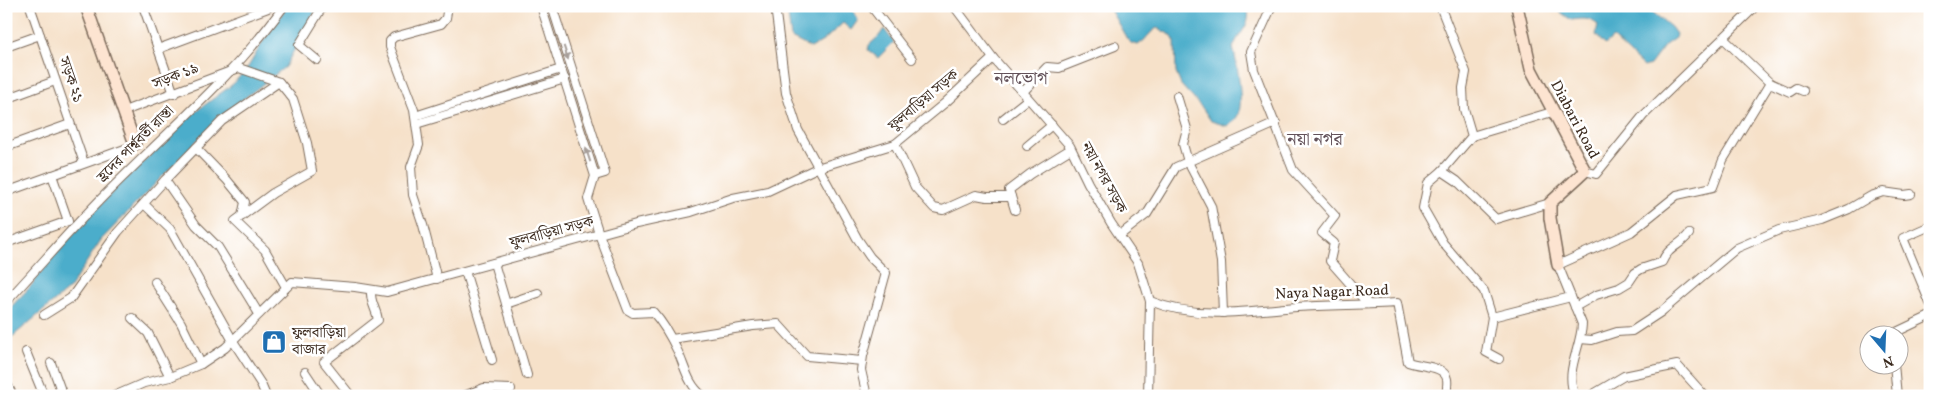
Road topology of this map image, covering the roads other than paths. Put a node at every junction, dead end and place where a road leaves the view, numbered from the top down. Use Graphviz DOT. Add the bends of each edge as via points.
graph roads {
  1 [pos="30,6"];
  2 [pos="86,6"];
  3 [pos="143,6"];
  4 [pos="284,6"];
  5 [pos="323,6"];
  6 [pos="448,6"];
  7 [pos="542,6"];
  8 [pos="552,6"];
  9 [pos="775,6"];
  10 [pos="871,6"];
  11 [pos="1272,6"];
  12 [pos="1440,6"];
  13 [pos="1518,6"];
  14 [pos="1742,6"];
  15 [pos="1756,6"];
  16 [pos="957,7"];
  17 [pos="268,8"];
  18 [pos="1748,14"];
  19 [pos="40,34"];
  20 [pos="1724,39"];
  21 [pos="1115,46"];
  22 [pos="6,47"];
  23 [pos="158,49"];
  24 [pos="993,58"];
  25 [pos="912,59"];
  26 [pos="317,60"];
  27 [pos="561,68"];
  28 [pos="230,71"];
  29 [pos="565,79"];
  30 [pos="55,80"];
  31 [pos="279,82"];
  32 [pos="1770,82"];
  33 [pos="1803,91"];
  34 [pos="174,94"];
  35 [pos="1025,96"];
  36 [pos="1177,96"];
  37 [pos="6,98"];
  38 [pos="124,111"];
  39 [pos="1552,112"];
  40 [pos="1003,119"];
  41 [pos="415,120"];
  42 [pos="1276,123"];
  43 [pos="70,124"];
  44 [pos="1052,125"];
  45 [pos="1472,136"];
  46 [pos="135,144"];
  47 [pos="895,144"];
  48 [pos="1027,146"];
  49 [pos="6,147"];
  50 [pos="196,148"];
  51 [pos="1069,150"];
  52 [pos="1188,162"];
  53 [pos="84,163"];
  54 [pos="817,168"];
  55 [pos="1442,170"];
  56 [pos="1585,172"];
  57 [pos="52,175"];
  58 [pos="595,176"];
  59 [pos="165,180"];
  60 [pos="6,192"];
  61 [pos="1911,194"];
  62 [pos="1011,197"];
  63 [pos="1550,203"];
  64 [pos="144,204"];
  65 [pos="1015,210"];
  66 [pos="242,216"];
  67 [pos="1930,226"];
  68 [pos="599,234"];
  69 [pos="1690,234"];
  70 [pos="1120,235"];
  71 [pos="6,244"];
  72 [pos="494,263"];
  73 [pos="1558,265"];
  74 [pos="465,271"];
  75 [pos="437,279"];
  76 [pos="155,282"];
  77 [pos="286,287"];
  78 [pos="371,290"];
  79 [pos="538,293"];
  80 [pos="1571,297"];
  81 [pos="1150,300"];
  82 [pos="6,302"];
  83 [pos="1930,303"];
  84 [pos="506,304"];
  85 [pos="1368,304"];
  86 [pos="1575,307"];
  87 [pos="1223,313"];
  88 [pos="259,314"];
  89 [pos="44,315"];
  90 [pos="1930,316"];
  91 [pos="1492,317"];
  92 [pos="132,318"];
  93 [pos="1908,326"];
  94 [pos="672,339"];
  95 [pos="1580,339"];
  96 [pos="232,341"];
  97 [pos="26,352"];
  98 [pos="1499,359"];
  99 [pos="492,360"];
  100 [pos="862,361"];
  101 [pos="51,362"];
  102 [pos="201,364"];
  103 [pos="305,372"];
  104 [pos="1895,374"];
  105 [pos="527,375"];
  106 [pos="170,378"];
  107 [pos="6,382"];
  108 [pos="511,389"];
  109 [pos="13,396"];
  110 [pos="44,396"];
  111 [pos="63,396"];
  112 [pos="114,396"];
  113 [pos="266,396"];
  114 [pos="321,396"];
  115 [pos="351,396"];
  116 [pos="464,396"];
  117 [pos="702,396"];
  118 [pos="867,396"];
  119 [pos="1148,396"];
  120 [pos="1447,396"];
  121 [pos="1575,396"];
  122 [pos="1590,396"];
  123 [pos="1705,396"];
  124 [pos="1898,396"];
  1 -- 19 [label="street, সড়ক ২১"];
  2 -- 38 [label="street"];
  3 -- 23 [label="street"];
  4 -- 28 [label="street, হ্রদের পার্শ্ববর্তী রাস্তা"];
  5 -- 26 [label="street" via="299,45"];
  6 -- 41 [label="street" via="441,24 394,37 390,41"];
  7 -- 27 [label="street"];
  8 -- 58 [label="street, one-way" via="605,173"];
  9 -- 54 [label="street" via="786,93 798,130"];
  10 -- 25 [label="street"];
  11 -- 42 [label="street" via="1251,52 1254,70"];
  12 -- 45 [label="street" via="1466,72 1464,109"];
  13 -- 39 [label="street, Diabari Road" via="1531,69"];
  14 -- 18 [label="street"];
  15 -- 18 [label="street"];
  16 -- 24 [label="street, নয়া নগর সড়ক"];
  17 -- 23 [label="street"];
  18 -- 20 [label="street"];
  19 -- 22 [label="street"];
  19 -- 30 [label="street, সড়ক ২১"];
  20 -- 32 [label="street"];
  20 -- 56 [label="street" via="1643,116 1596,174"];
  21 -- 35 [label="street" via="1059,68 1047,67"];
  23 -- 34 [label="street"];
  24 -- 35 [label="street, নয়া নগর সড়ক"];
  24 -- 47 [label="street, ফুলবাড়িয়া সড়ক"];
  27 -- 29 [label="street"];
  27 -- 41 [label="street"];
  28 -- 31 [label="street, সড়ক ১৯" via="239,68"];
  28 -- 34 [label="street, সড়ক ১৯"];
  28 -- 82 [label="street, হ্রদের পার্শ্ববর্তী রাস্তা" via="95,204"];
  29 -- 41 [label="street"];
  58 -- 29 [label="street, one-way"];
  30 -- 37 [label="street"];
  30 -- 43 [label="street, সড়ক ২১"];
  31 -- 50 [label="street" via="222,122"];
  31 -- 66 [label="street" via="294,99 308,144 312,171 272,193"];
  32 -- 33 [label="street" via="1790,92 1796,88"];
  32 -- 73 [label="street" via="1723,160 1713,187 1677,195 1631,232"];
  34 -- 38 [label="street, সড়ক ১৯"];
  35 -- 40 [label="street"];
  35 -- 44 [label="street, নয়া নগর সড়ক"];
  36 -- 52 [label="street" via="1186,130 1183,144"];
  38 -- 46 [label="street"];
  39 -- 45 [label="street"];
  39 -- 56 [label="street, Diabari Road"];
  41 -- 75 [label="street" via="419,144 411,168 413,195"];
  42 -- 52 [label="street"];
  42 -- 85 [label="street" via="1293,170 1334,216 1322,233 1334,243 1330,261"];
  43 -- 49 [label="street"];
  43 -- 53 [label="street, সড়ক ২১"];
  44 -- 48 [label="street"];
  44 -- 70 [label="street, নয়া নগর সড়ক" via="1070,146"];
  45 -- 55 [label="street"];
  46 -- 53 [label="street"];
  47 -- 54 [label="street, ফুলবাড়িয়া সড়ক"];
  47 -- 62 [label="street" via="915,187 934,208 943,210 976,196"];
  50 -- 59 [label="street"];
  50 -- 66 [label="street" via="245,202"];
  51 -- 62 [label="street" via="1009,190"];
  52 -- 70 [label="street" via="1176,167 1147,214"];
  52 -- 87 [label="street" via="1212,206 1221,262"];
  53 -- 57 [label="street"];
  54 -- 68 [label="street, ফুলবাড়িয়া সড়ক" via="768,190"];
  54 -- 100 [label="street" via="857,238 886,273"];
  55 -- 63 [label="street" via="1496,219"];
  55 -- 91 [label="street" via="1428,184 1423,208 1443,244 1484,291"];
  56 -- 63 [label="street, Diabari Road"];
  57 -- 60 [label="street"];
  57 -- 71 [label="street" via="68,221"];
  58 -- 68 [label="street" via="588,199"];
  59 -- 64 [label="street"];
  59 -- 88 [label="street" via="196,225 218,247"];
  61 -- 95 [label="street" via="1883,192 1822,220 1779,230 1737,248 1667,307 1632,331 1592,340"];
  62 -- 65 [label="street"];
  63 -- 73 [label="street"];
  64 -- 89 [label="street" via="118,232 71,298"];
  64 -- 96 [label="street" via="170,229"];
  66 -- 77 [label="street" via="235,221 265,250"];
  67 -- 83 [label="street" via="1903,238"];
  68 -- 72 [label="street, ফুলবাড়িয়া সড়ক"];
  68 -- 94 [label="street" via="628,310 633,313 653,312"];
  69 -- 86 [label="street" via="1666,252 1662,262 1641,269 1619,288 1596,295"];
  70 -- 81 [label="street, নয়া নগর সড়ক" via="1138,263"];
  72 -- 74 [label="street, ফুলবাড়িয়া সড়ক"];
  72 -- 84 [label="street"];
  73 -- 80 [label="street"];
  74 -- 75 [label="street, ফুলবাড়িয়া সড়ক"];
  74 -- 99 [label="street"];
  75 -- 78 [label="street, ফুলবাড়িয়া সড়ক" via="387,292"];
  76 -- 102 [label="street" via="181,323"];
  77 -- 78 [label="street, ফুলবাড়িয়া সড়ক" via="292,282"];
  77 -- 88 [label="street"];
  78 -- 115 [label="street" via="371,302 378,320 324,362"];
  79 -- 84 [label="street"];
  80 -- 86 [label="street"];
  80 -- 91 [label="street"];
  81 -- 87 [label="street, Naya Nagar Road" via="1166,307"];
  81 -- 119 [label="street, নয়া নগর সড়ক"];
  84 -- 105 [label="street"];
  85 -- 87 [label="street, Naya Nagar Road"];
  85 -- 120 [label="street, Naya Nagar Road" via="1397,303 1408,362 1443,371 1447,379"];
  86 -- 95 [label="street" via="1582,324"];
  88 -- 96 [label="street"];
  90 -- 93 [label="street"];
  91 -- 98 [label="street" via="1486,352"];
  92 -- 106 [label="street" via="148,334"];
  94 -- 100 [label="street" via="778,324 807,356"];
  94 -- 117 [label="street" via="694,388"];
  95 -- 121 [label="street" via="1571,376"];
  96 -- 102 [label="street"];
  96 -- 113 [label="street"];
  97 -- 110 [label="street"];
  100 -- 118 [label="street"];
  101 -- 111 [label="street"];
  102 -- 106 [label="street"];
  103 -- 114 [label="street"];
  104 -- 124 [label="street"];
  106 -- 112 [label="street" via="144,383"];
  107 -- 109 [label="street"];
  108 -- 116 [label="street" via="484,388"];
  122 -- 123 [label="street" via="1624,376 1677,365"];
}
